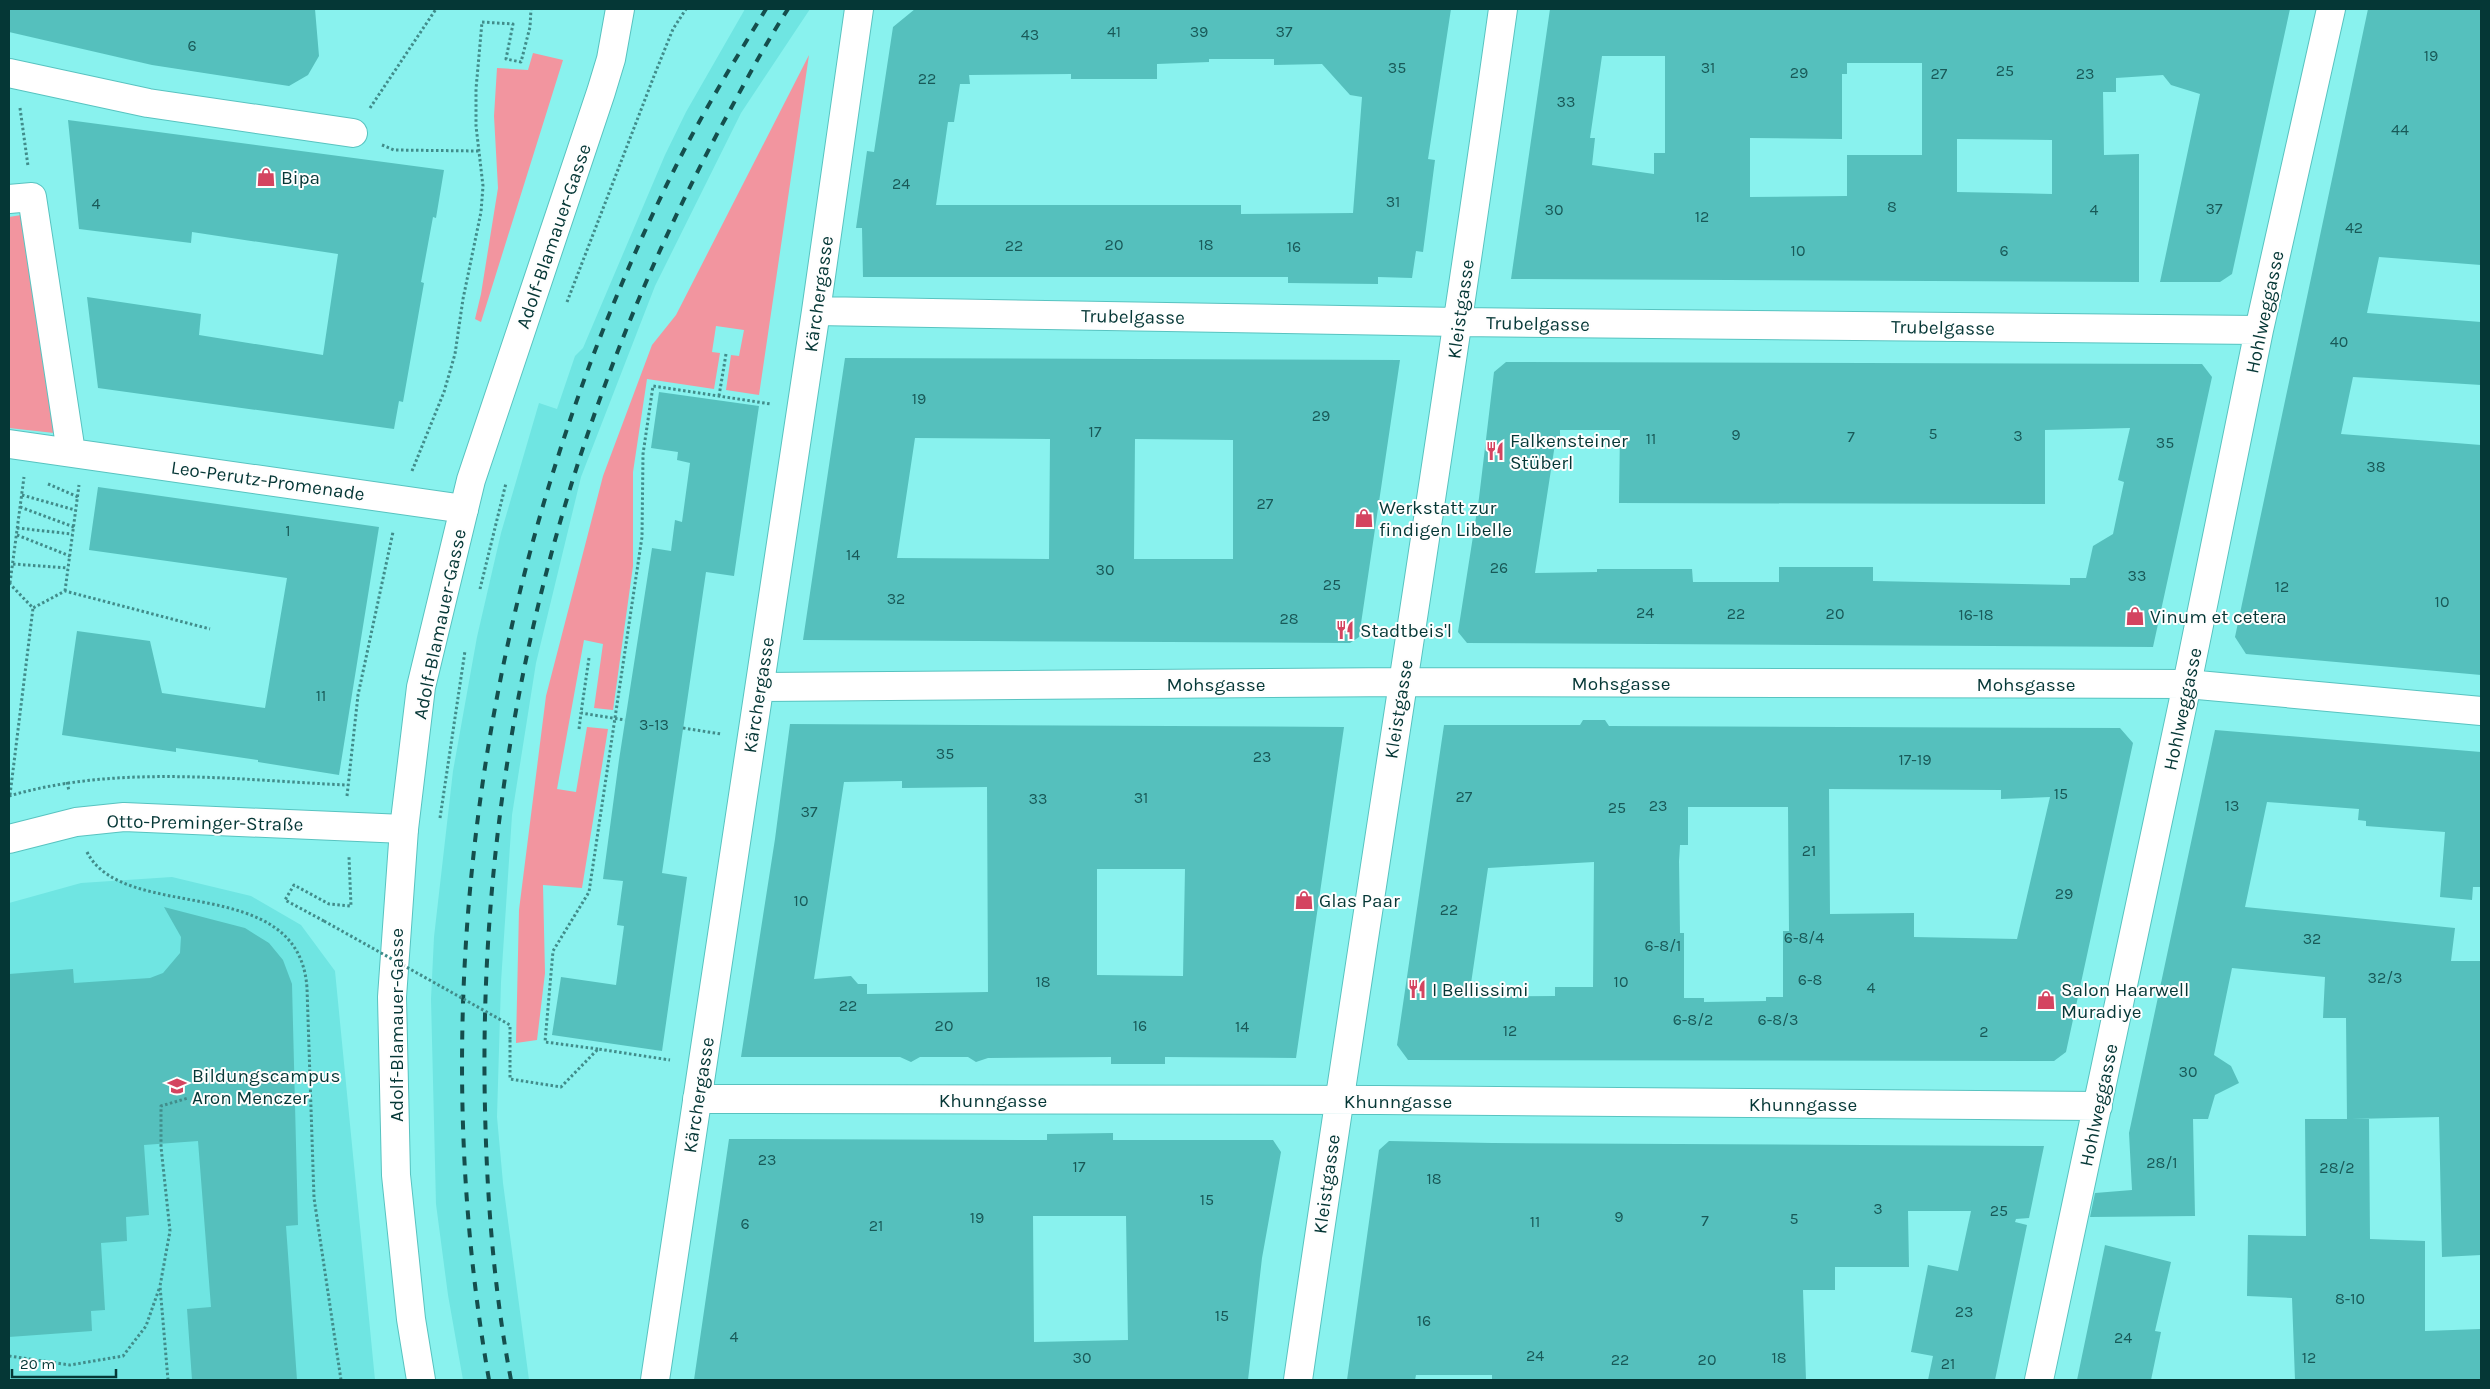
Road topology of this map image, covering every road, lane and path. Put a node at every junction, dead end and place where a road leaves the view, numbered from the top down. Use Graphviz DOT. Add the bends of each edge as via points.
graph roads {
  1 [pos="436,9"];
  2 [pos="531,9"];
  3 [pos="620,9"];
  4 [pos="686,9"];
  5 [pos="859,9"];
  6 [pos="1503,9"];
  7 [pos="2331,9"];
  8 [pos="9,72"];
  9 [pos="476,89"];
  10 [pos="20,104"];
  11 [pos="353,133"];
  12 [pos="394,150"];
  13 [pos="479,151"];
  14 [pos="29,172"];
  15 [pos="9,199"];
  16 [pos="566,305"];
  17 [pos="816,311"];
  18 [pos="1459,322"];
  19 [pos="2259,330"];
  20 [pos="726,354"];
  21 [pos="719,396"];
  22 [pos="802,408"];
  23 [pos="9,444"];
  24 [pos="71,452"];
  25 [pos="507,478"];
  26 [pos="24,479"];
  27 [pos="43,481"];
  28 [pos="22,495"];
  29 [pos="20,506"];
  30 [pos="464,509"];
  31 [pos="76,510"];
  32 [pos="74,527"];
  33 [pos="17,528"];
  34 [pos="72,534"];
  35 [pos="17,535"];
  36 [pos="70,556"];
  37 [pos="12,564"];
  38 [pos="68,568"];
  39 [pos="9,583"];
  40 [pos="65,591"];
  41 [pos="480,592"];
  42 [pos="33,608"];
  43 [pos="210,629"];
  44 [pos="465,650"];
  45 [pos="589,658"];
  46 [pos="1402,682"];
  47 [pos="2187,684"];
  48 [pos="760,687"];
  49 [pos="2481,711"];
  50 [pos="580,713"];
  51 [pos="615,718"];
  52 [pos="625,720"];
  53 [pos="683,728"];
  54 [pos="579,729"];
  55 [pos="752,740"];
  56 [pos="347,785"];
  57 [pos="10,796"];
  58 [pos="439,822"];
  59 [pos="404,829"];
  60 [pos="9,839"];
  61 [pos="93,864"];
  62 [pos="351,906"];
  63 [pos="423,967"];
  64 [pos="421,986"];
  65 [pos="598,1050"];
  66 [pos="703,1065"];
  67 [pos="188,1098"];
  68 [pos="698,1099"];
  69 [pos="1338,1100"];
  70 [pos="2098,1106"];
  71 [pos="160,1286"];
  72 [pos="9,1356"];
  73 [pos="168,1380"];
  74 [pos="341,1380"];
  75 [pos="421,1380"];
  76 [pos="655,1380"];
  77 [pos="1298,1380"];
  78 [pos="2039,1380"];
  1 -- 11 [label="path"];
  2 -- 9 [label="path" via="522,62 506,58 513,24 482,22"];
  3 -- 30 [label="street, Adolf-Blamauer-Gasse" via="601,92"];
  4 -- 16 [label="path" via="654,76"];
  5 -- 17 [label="street, Kärchergasse"];
  6 -- 18 [label="street, Kleistgasse"];
  7 -- 19 [label="street, Hohlweggasse"];
  8 -- 11 [label="street" via="148,103"];
  10 -- 14 [label="path"];
  12 -- 13 [label="path"];
  15 -- 24 [label="street" via="32,197"];
  17 -- 18 [label="street, Trubelgasse"];
  17 -- 22 [label="street, Kärchergasse"];
  18 -- 19 [label="street, Trubelgasse"];
  18 -- 46 [label="street, Kleistgasse"];
  19 -- 47 [label="street, Hohlweggasse"];
  20 -- 21 [label="path"];
  21 -- 22 [label="path"];
  21 -- 51 [label="path" via="653,386 643,454 642,537"];
  22 -- 48 [label="street, Kärchergasse"];
  23 -- 24 [label="street, Leo-Perutz-Promenade"];
  24 -- 30 [label="street, Leo-Perutz-Promenade"];
  25 -- 41 [label="path"];
  26 -- 28 [label="path"];
  27 -- 31 [label="path" via="78,495"];
  28 -- 29 [label="path"];
  28 -- 31 [label="path"];
  29 -- 32 [label="path"];
  29 -- 33 [label="path"];
  30 -- 59 [label="street, Adolf-Blamauer-Gasse" via="420,687"];
  31 -- 32 [label="path"];
  32 -- 34 [label="path"];
  33 -- 34 [label="path"];
  33 -- 35 [label="path"];
  34 -- 36 [label="path"];
  35 -- 36 [label="path"];
  35 -- 37 [label="path"];
  36 -- 38 [label="path"];
  37 -- 38 [label="path"];
  37 -- 39 [label="path"];
  38 -- 40 [label="path"];
  39 -- 42 [label="path"];
  40 -- 42 [label="path"];
  40 -- 43 [label="path"];
  42 -- 57 [label="path"];
  44 -- 58 [label="path"];
  45 -- 50 [label="path"];
  46 -- 47 [label="street, Mohsgasse"];
  46 -- 48 [label="street, Mohsgasse"];
  46 -- 69 [label="street, Kleistgasse"];
  47 -- 49 [label="street, Mohsgasse"];
  47 -- 70 [label="street, Hohlweggasse"];
  48 -- 55 [label="street, Kärchergasse"];
  50 -- 51 [label="path"];
  50 -- 54 [label="path"];
  51 -- 52 [label="path"];
  51 -- 65 [label="path" via="589,892 553,951 545,1042"];
  53 -- 55 [label="path"];
  55 -- 66 [label="street, Kärchergasse"];
  56 -- 57 [label="path" via="163,777 109,778 67,782"];
  59 -- 60 [label="street, Otto-Preminger-Straße" via="124,817 76,822"];
  59 -- 75 [label="street, Adolf-Blamauer-Gasse" via="392,997 396,1175 411,1319"];
  61 -- 74 [label="path" via="117,882 254,916 277,930 301,958 307,982 311,1164"];
  62 -- 65 [label="path, bridge" via="330,904 294,885 285,900 510,1025 510,1079 561,1088"];
  63 -- 64 [label="path"];
  65 -- 66 [label="path"];
  66 -- 68 [label="street, Kärchergasse"];
  67 -- 71 [label="path" via="161,1106 170,1231"];
  68 -- 69 [label="street, Khunngasse"];
  68 -- 76 [label="street, Kärchergasse"];
  69 -- 70 [label="street, Khunngasse"];
  69 -- 77 [label="street, Kleistgasse"];
  70 -- 78 [label="street, Hohlweggasse"];
  71 -- 72 [label="path" via="146,1326 123,1356 70,1365"];
  71 -- 73 [label="path"];
}
